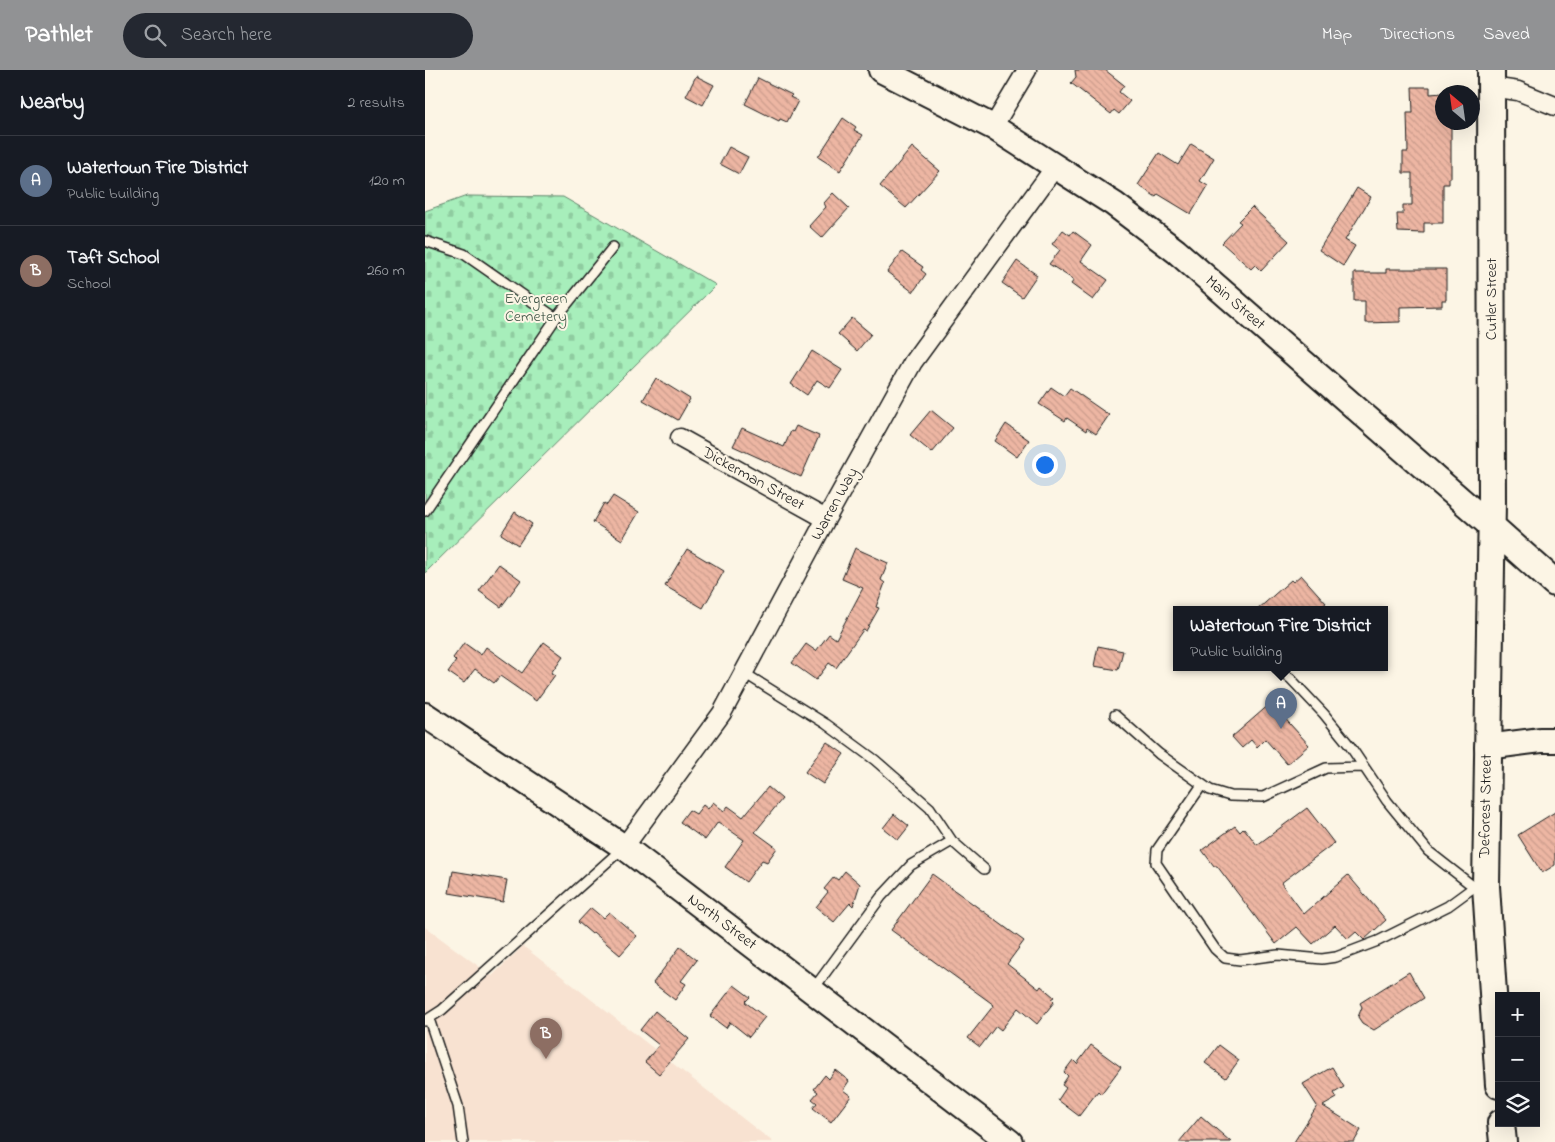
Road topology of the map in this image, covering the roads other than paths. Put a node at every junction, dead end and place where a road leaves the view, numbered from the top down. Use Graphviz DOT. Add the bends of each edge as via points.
graph roads {
  1 [pos="881,70"];
  2 [pos="1027,70"];
  3 [pos="1491,78"];
  4 [pos="1555,106"];
  5 [pos="993,127"];
  6 [pos="1055,167"];
  7 [pos="425,241"];
  8 [pos="613,247"];
  9 [pos="556,318"];
  10 [pos="679,438"];
  11 [pos="425,511"];
  12 [pos="826,519"];
  13 [pos="1492,527"];
  14 [pos="1555,583"];
  15 [pos="1281,671"];
  16 [pos="744,672"];
  17 [pos="425,715"];
  18 [pos="1115,715"];
  19 [pos="1555,740"];
  20 [pos="1487,747"];
  21 [pos="1364,767"];
  22 [pos="1202,785"];
  23 [pos="951,841"];
  24 [pos="624,847"];
  25 [pos="984,869"];
  26 [pos="1480,886"];
  27 [pos="812,991"];
  28 [pos="427,1020"];
  29 [pos="1499,1082"];
  30 [pos="1501,1127"];
  31 [pos="463,1142"];
  32 [pos="1010,1142"];
  33 [pos="1503,1142"];
  1 -- 5 [label="main road, Main Street"];
  2 -- 5 [label="street"];
  3 -- 4 [label="street"];
  3 -- 13 [label="main road, Cutler Street"];
  5 -- 6 [label="main road, Main Street"];
  6 -- 12 [label="street, Warren Way" via="913,362"];
  6 -- 13 [label="main road, Main Street" via="1114,204 1175,252"];
  7 -- 9 [label="lane" via="465,254"];
  8 -- 9 [label="lane"];
  9 -- 11 [label="lane"];
  10 -- 12 [label="street, Dickerman Street"];
  12 -- 16 [label="street, Warren Way"];
  13 -- 14 [label="main road, Main Street"];
  13 -- 20 [label="main road, Deforest Street"];
  15 -- 21 [label="lane" via="1324,714"];
  16 -- 23 [label="lane" via="826,724 875,760 930,808"];
  16 -- 24 [label="street, Warren Way" via="723,712"];
  17 -- 24 [label="main road, North Street"];
  18 -- 22 [label="lane" via="1159,754"];
  19 -- 20 [label="main road"];
  20 -- 26 [label="main road, Deforest Street"];
  21 -- 22 [label="lane" via="1326,768 1263,798 1230,796"];
  21 -- 26 [label="lane" via="1428,852"];
  22 -- 26 [label="lane" via="1157,850 1156,863 1215,949 1225,958 1240,960 1278,955 1336,957 1378,941"];
  23 -- 25 [label="lane"];
  23 -- 27 [label="lane" via="911,865 881,897"];
  24 -- 27 [label="main road, North Street"];
  24 -- 28 [label="lane"];
  26 -- 29 [label="main road, Deforest Street"];
  27 -- 32 [label="main road, North Street"];
  28 -- 31 [label="lane" via="458,1106"];
  30 -- 33 [label="main road"];
}
